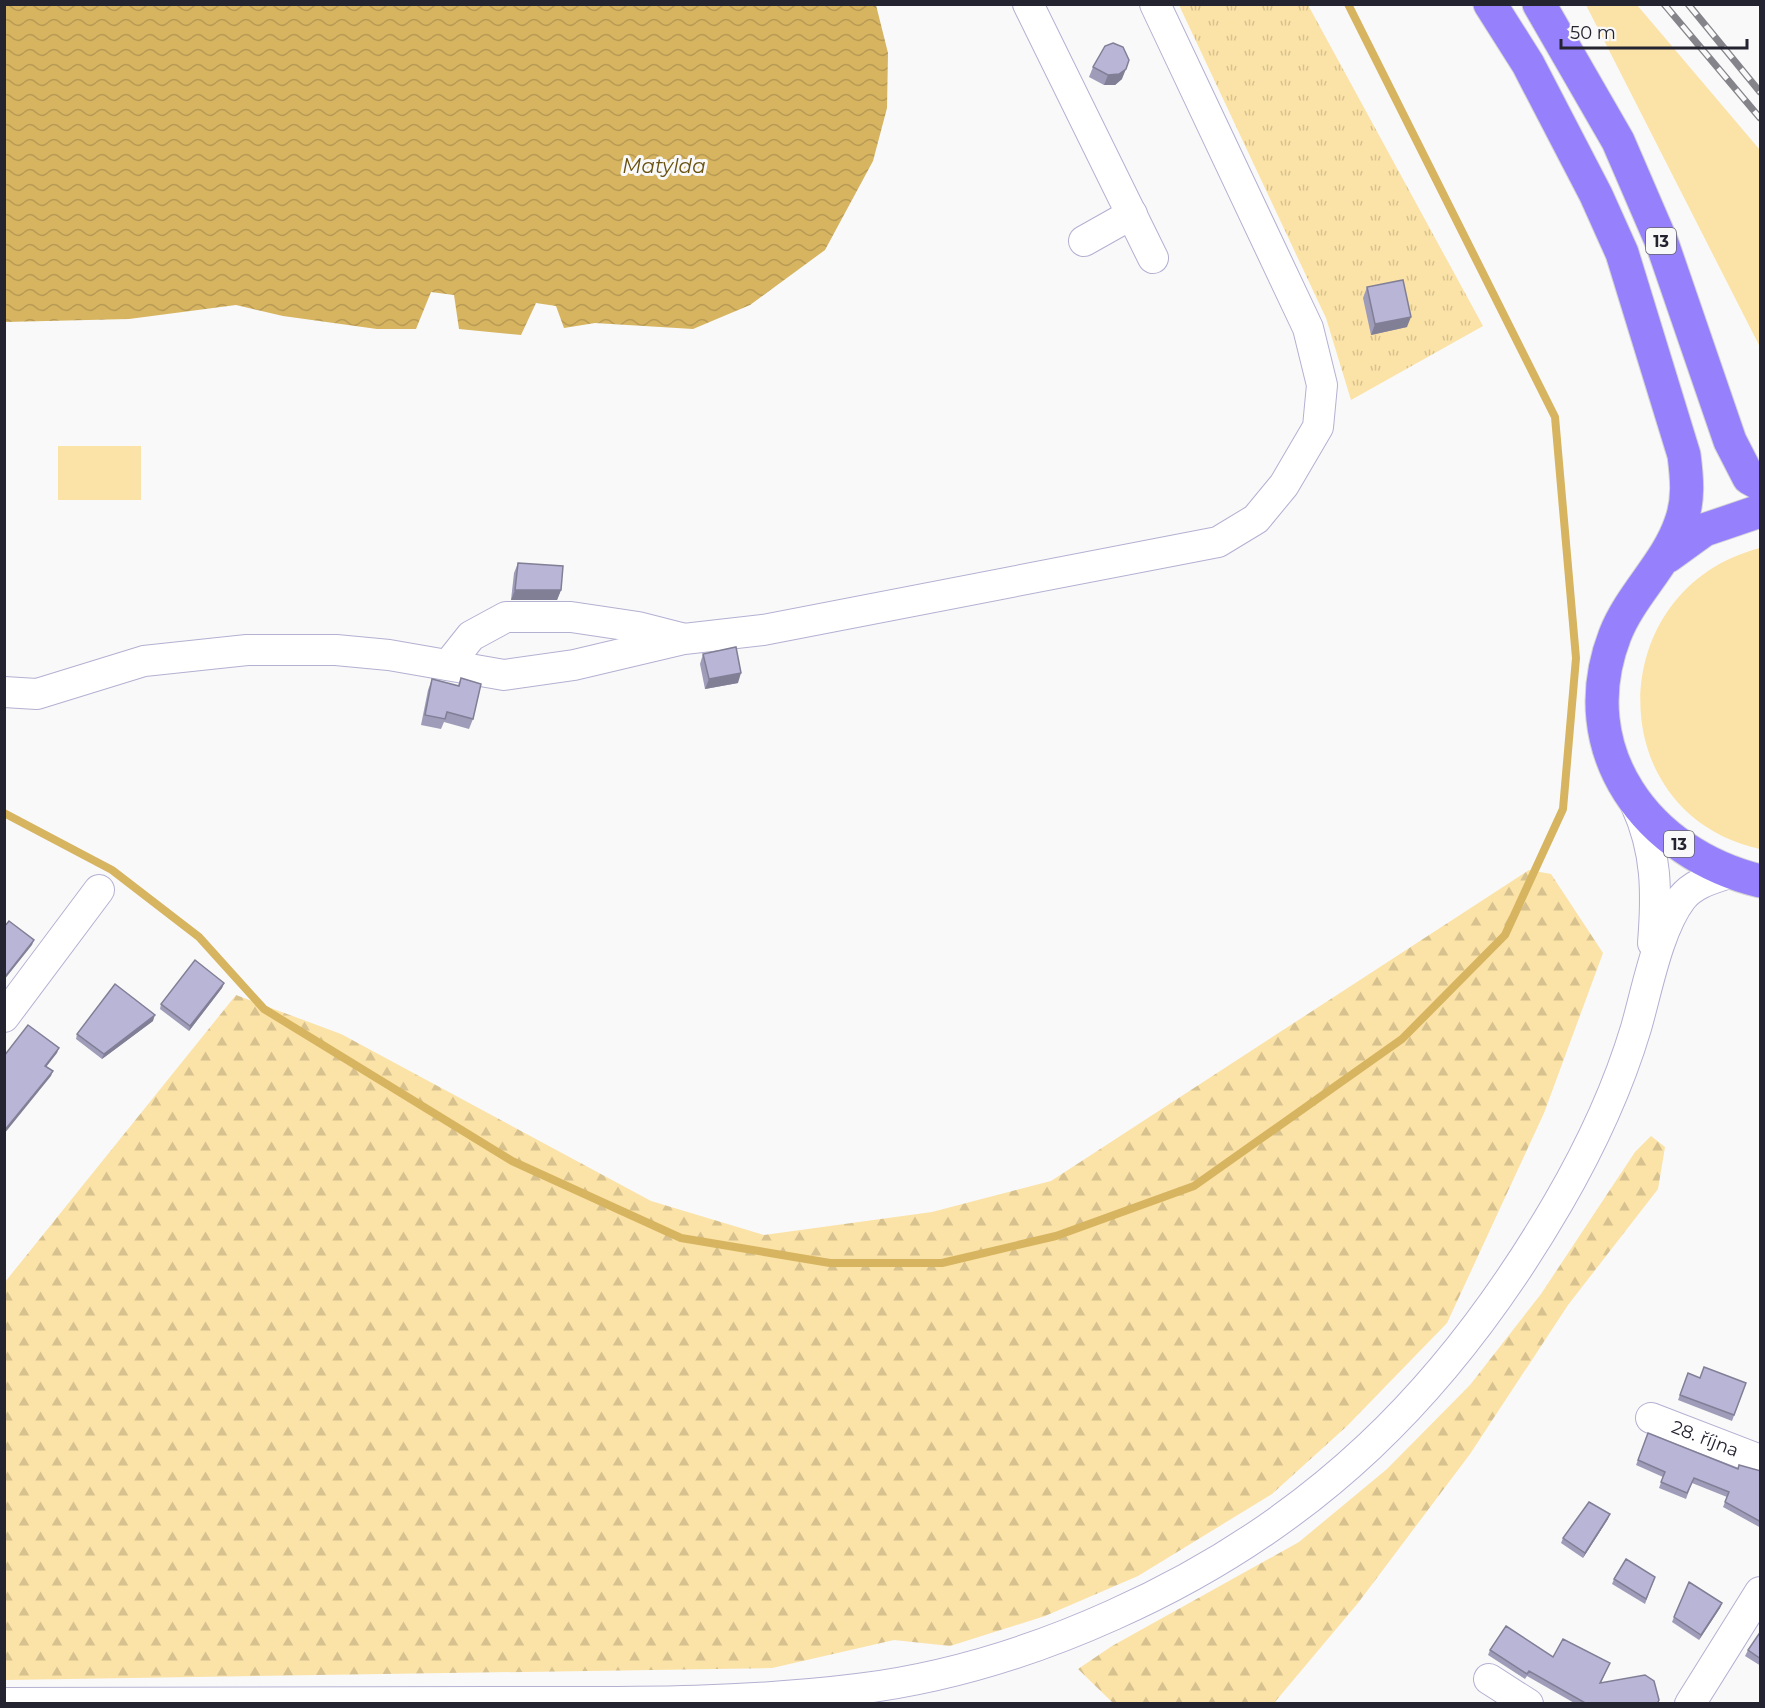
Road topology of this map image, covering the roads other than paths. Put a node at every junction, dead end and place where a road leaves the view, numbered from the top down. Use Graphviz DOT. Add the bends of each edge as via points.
graph roads {
  1 [pos="1028,4"];
  2 [pos="1155,4"];
  3 [pos="1490,4"];
  4 [pos="1539,4"];
  5 [pos="1132,214"];
  6 [pos="1084,241"];
  7 [pos="1153,258"];
  8 [pos="1761,484"];
  9 [pos="1761,511"];
  10 [pos="1659,562"];
  11 [pos="684,639"];
  12 [pos="448,664"];
  13 [pos="4,692"];
  14 [pos="1636,805"];
  15 [pos="1729,873"];
  16 [pos="1761,881"];
  17 [pos="99,890"];
  18 [pos="1652,967"];
  19 [pos="4,1017"];
  20 [pos="1651,1418"];
  21 [pos="1761,1460"];
  22 [pos="1761,1592"];
  23 [pos="1489,1679"];
  24 [pos="899,1693"];
  25 [pos="4,1703"];
  26 [pos="1528,1704"];
  27 [pos="1690,1704"];
  1 -- 5 [label="street"];
  2 -- 11 [label="street" via="1308,328 1322,385 1318,427 1284,485 1256,519 1218,542 764,630"];
  3 -- 10 [label="highway, 13" via="1528,64 1622,253 1684,455 1688,490 1681,523"];
  4 -- 8 [label="highway, 13" via="1618,141 1662,243 1730,441 1749,478"];
  5 -- 6 [label="street"];
  5 -- 7 [label="street"];
  9 -- 10 [label="highway" via="1704,530"];
  10 -- 14 [label="highway, 13" via="1627,609 1615,635 1602,686 1608,743"];
  11 -- 12 [label="street" via="574,665 504,675"];
  11 -- 12 [label="street" via="571,617 506,617 471,636"];
  12 -- 13 [label="street" via="336,650 247,650 144,662 37,694"];
  14 -- 15 [label="highway, 13" via="1668,837"];
  14 -- 18 [label="street" via="1649,839 1656,875"];
  15 -- 16 [label="highway, 13"];
  15 -- 18 [label="street" via="1698,884 1682,899"];
  17 -- 19 [label="street"];
  18 -- 24 [label="street" via="1617,1081 1558,1202 1477,1327 1383,1435 1278,1523 1169,1590 1036,1648 934,1676"];
  20 -- 21 [label="street, 28. října"];
  22 -- 27 [label="street"];
  23 -- 26 [label="street"];
  24 -- 25 [label="street" via="857,1689 733,1699"];
}
